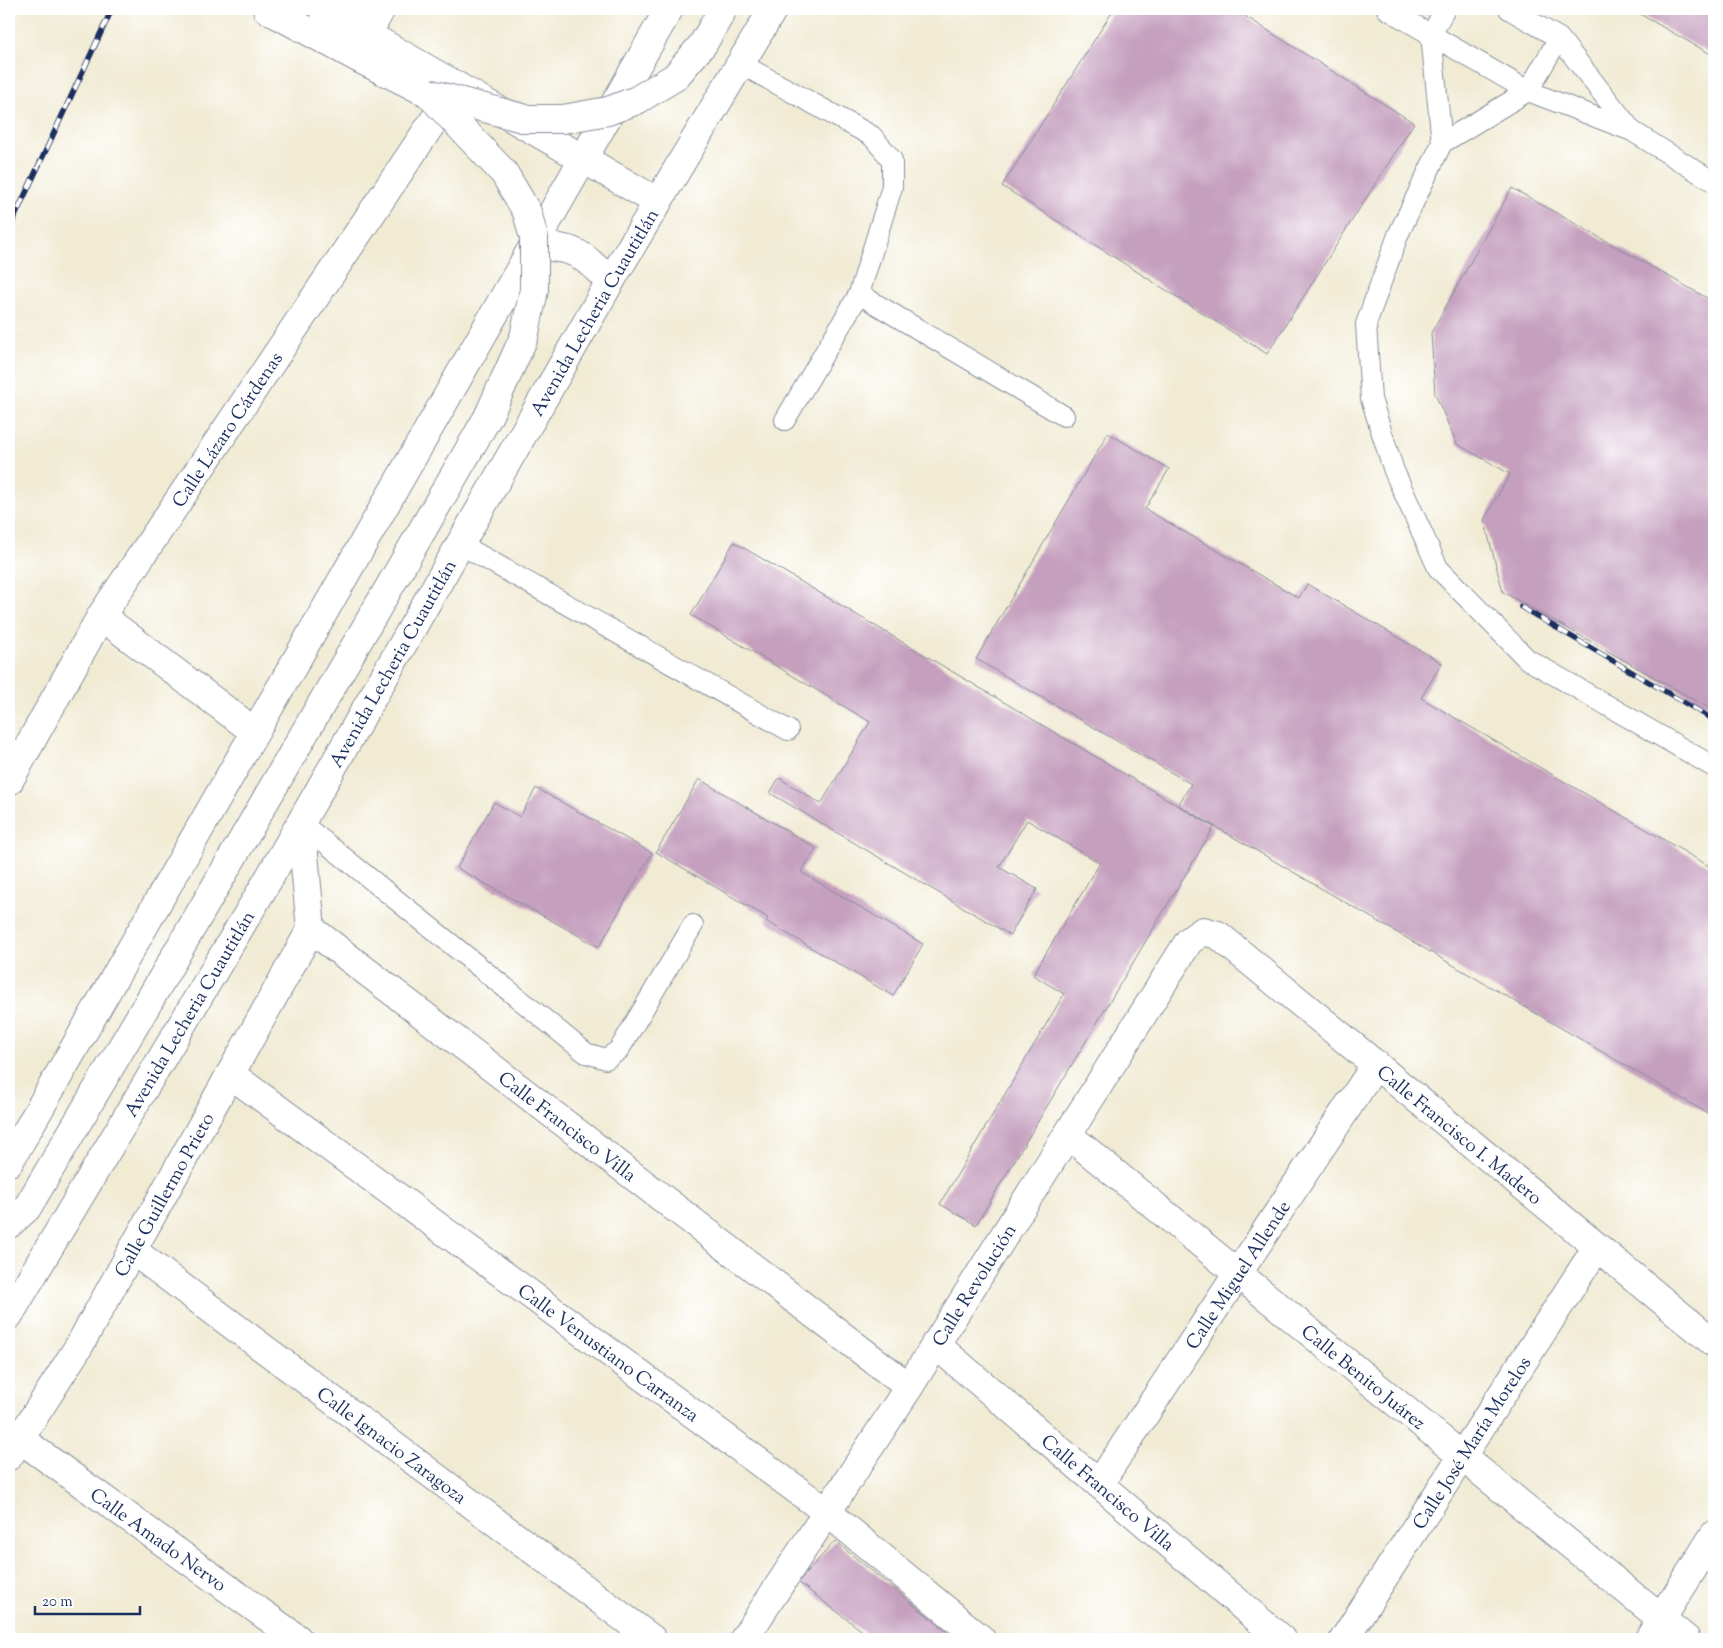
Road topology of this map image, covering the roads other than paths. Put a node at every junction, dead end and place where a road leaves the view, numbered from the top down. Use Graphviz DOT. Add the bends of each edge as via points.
graph roads {
  1 [pos="266,9"];
  2 [pos="323,9"];
  3 [pos="381,9"];
  4 [pos="669,9"];
  5 [pos="723,9"];
  6 [pos="774,9"];
  7 [pos="1387,9"];
  8 [pos="1445,9"];
  9 [pos="1509,9"];
  10 [pos="367,35"];
  11 [pos="1432,35"];
  12 [pos="1559,38"];
  13 [pos="740,64"];
  14 [pos="457,86"];
  15 [pos="1528,91"];
  16 [pos="428,93"];
  17 [pos="1632,131"];
  18 [pos="1442,142"];
  19 [pos="584,158"];
  20 [pos="1714,182"];
  21 [pos="658,202"];
  22 [pos="534,246"];
  23 [pos="610,282"];
  24 [pos="859,294"];
  25 [pos="1064,416"];
  26 [pos="785,420"];
  27 [pos="460,544"];
  28 [pos="101,616"];
  29 [pos="788,730"];
  30 [pos="255,732"];
  31 [pos="1714,767"];
  32 [pos="9,781"];
  33 [pos="301,823"];
  34 [pos="693,925"];
  35 [pos="311,929"];
  36 [pos="1203,931"];
  37 [pos="1376,1064"];
  38 [pos="230,1074"];
  39 [pos="1068,1135"];
  40 [pos="9,1162"];
  41 [pos="9,1224"];
  42 [pos="1597,1247"];
  43 [pos="132,1250"];
  44 [pos="1238,1274"];
  45 [pos="9,1315"];
  46 [pos="935,1344"];
  47 [pos="1714,1344"];
  48 [pos="909,1387"];
  49 [pos="14,1447"];
  50 [pos="1462,1456"];
  51 [pos="1099,1484"];
  52 [pos="827,1512"];
  53 [pos="1714,1535"];
  54 [pos="1655,1629"];
  55 [pos="298,1639"];
  56 [pos="652,1639"];
  57 [pos="744,1639"];
  58 [pos="981,1639"];
  59 [pos="1281,1639"];
  60 [pos="1344,1639"];
  61 [pos="1686,1639"];
  1 -- 16 [label="street"];
  2 -- 10 [label="street"];
  3 -- 10 [label="street"];
  4 -- 19 [label="street"];
  5 -- 16 [label="street, bridge" via="703,44 675,78 636,100 608,110 562,119 526,119"];
  6 -- 13 [label="street, Avenida Lecheria Cuautitlán"];
  7 -- 11 [label="lane"];
  8 -- 11 [label="lane"];
  9 -- 12 [label="lane"];
  10 -- 14 [label="street"];
  11 -- 15 [label="lane"];
  11 -- 18 [label="lane"];
  12 -- 15 [label="lane"];
  12 -- 17 [label="lane"];
  13 -- 21 [label="street, Avenida Lecheria Cuautitlán"];
  13 -- 24 [label="lane" via="872,136 892,160 892,187"];
  14 -- 19 [label="street"];
  14 -- 28 [label="street, Calle Lázaro Cárdenas"];
  15 -- 17 [label="lane"];
  15 -- 18 [label="lane"];
  16 -- 41 [label="street, bridge" via="504,173 527,212 534,238 534,290 524,337 488,418 27,1208"];
  17 -- 20 [label="lane"];
  18 -- 31 [label="lane" via="1398,235 1366,324 1371,399 1394,472 1438,568 1527,659"];
  19 -- 21 [label="street"];
  19 -- 22 [label="street"];
  21 -- 23 [label="street, Avenida Lecheria Cuautitlán"];
  22 -- 23 [label="street" via="560,247 577,252"];
  22 -- 30 [label="street"];
  23 -- 27 [label="street, Avenida Lecheria Cuautitlán"];
  24 -- 25 [label="lane"];
  24 -- 26 [label="lane"];
  27 -- 29 [label="lane"];
  27 -- 33 [label="street, Avenida Lecheria Cuautitlán"];
  28 -- 30 [label="street"];
  28 -- 32 [label="street, Calle Lázaro Cárdenas"];
  30 -- 40 [label="street"];
  33 -- 34 [label="lane" via="586,1053 606,1059 619,1050"];
  33 -- 35 [label="street"];
  33 -- 45 [label="street, Avenida Lecheria Cuautitlán"];
  35 -- 38 [label="street, Calle Guillermo Prieto"];
  35 -- 48 [label="street, Calle Francisco Villa"];
  36 -- 37 [label="street, Calle Francisco I. Madero" via="1218,935"];
  36 -- 39 [label="street, Calle Revolución" via="1189,941"];
  37 -- 42 [label="street, Calle Francisco I. Madero"];
  37 -- 44 [label="street, Calle Miguel Allende"];
  38 -- 43 [label="street, Calle Guillermo Prieto"];
  38 -- 52 [label="street, Calle Venustiano Carranza"];
  39 -- 44 [label="street, Calle Benito Juárez"];
  39 -- 46 [label="street, Calle Revolución"];
  42 -- 47 [label="street, Calle Francisco I. Madero"];
  42 -- 50 [label="street, Calle José María Morelos"];
  43 -- 49 [label="street, Calle Guillermo Prieto" via="79,1346"];
  43 -- 56 [label="street, Calle Ignacio Zaragoza"];
  44 -- 50 [label="street, Calle Benito Juárez"];
  44 -- 51 [label="street, Calle Miguel Allende"];
  46 -- 48 [label="street, Calle Revolución"];
  46 -- 51 [label="street, Calle Francisco Villa"];
  48 -- 52 [label="street, Calle Revolución"];
  49 -- 55 [label="street, Calle Amado Nervo"];
  50 -- 54 [label="street, Calle Benito Juárez"];
  50 -- 60 [label="street, Calle José María Morelos"];
  51 -- 59 [label="street, Calle Francisco Villa"];
  52 -- 57 [label="street, Calle Revolución"];
  52 -- 58 [label="street, Calle Venustiano Carranza"];
  53 -- 54 [label="street"];
  54 -- 61 [label="street"];
}
